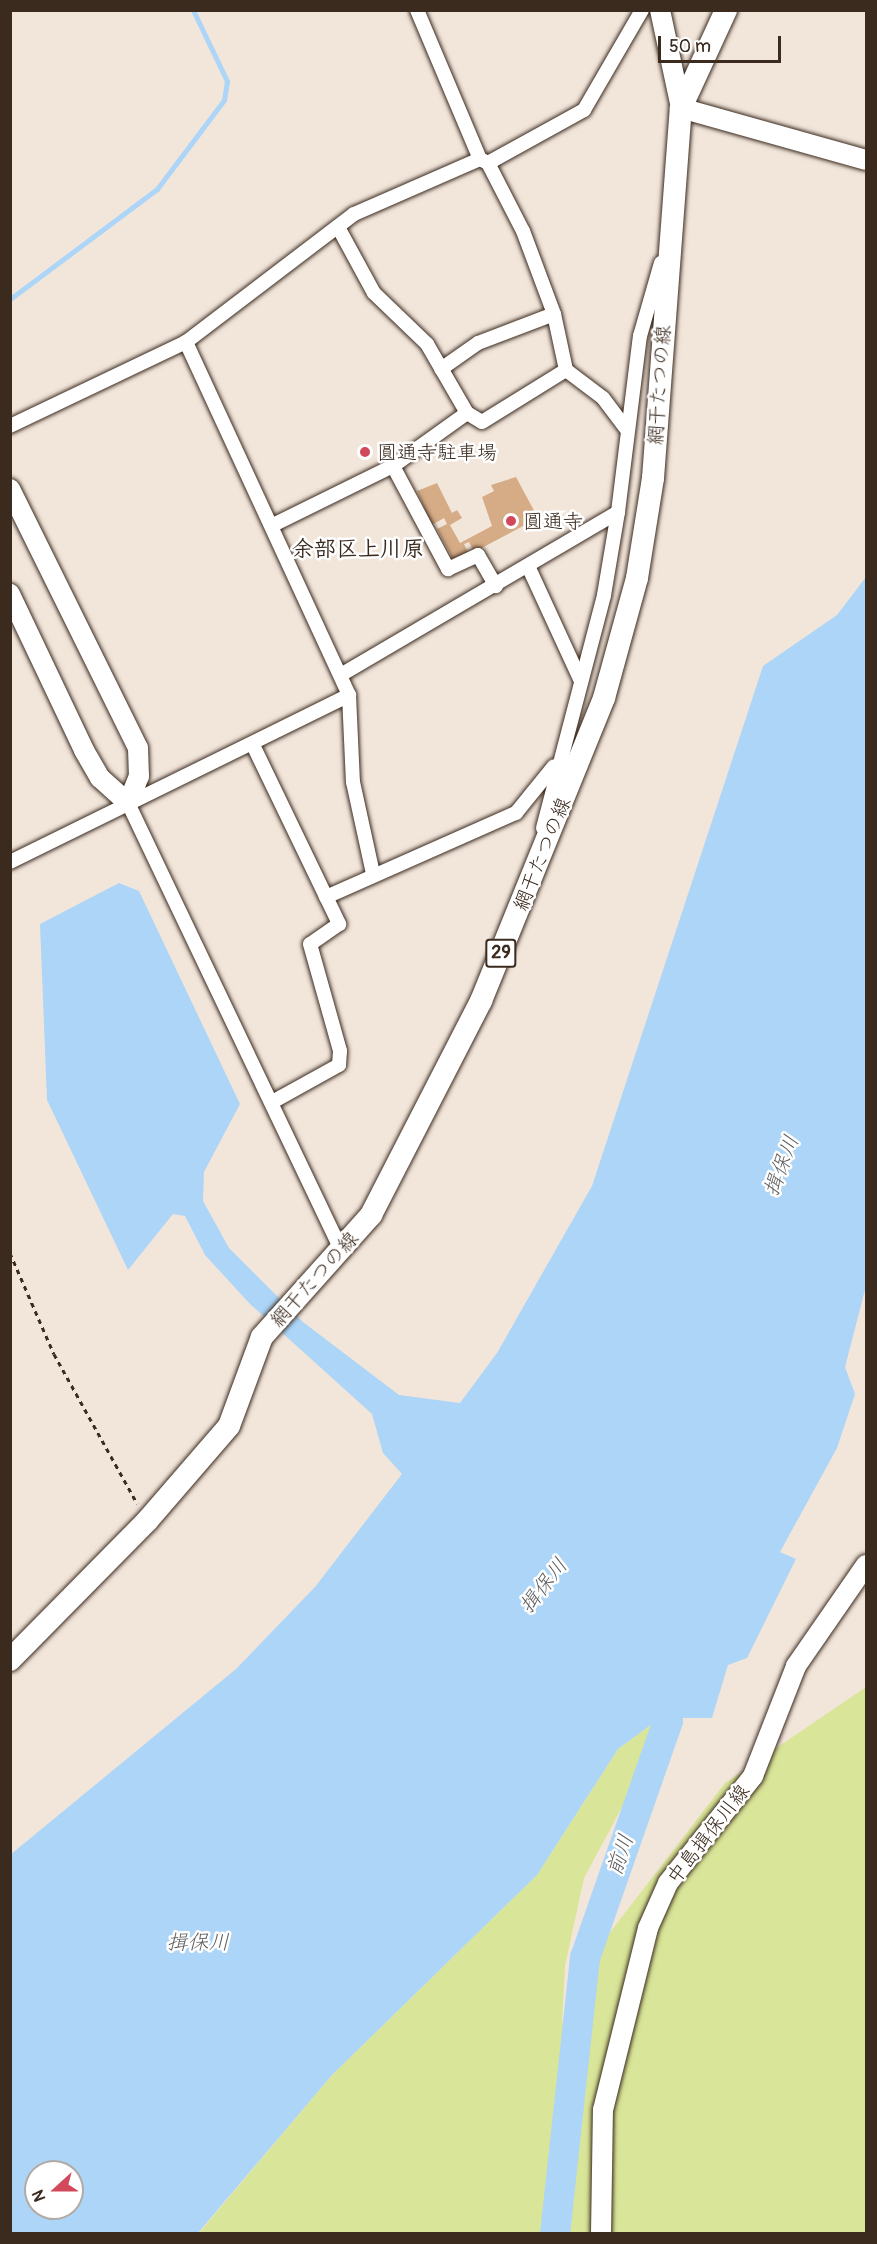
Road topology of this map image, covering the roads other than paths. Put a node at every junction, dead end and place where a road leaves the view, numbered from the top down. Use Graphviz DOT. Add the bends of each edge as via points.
graph roads {
  1 [pos="417,10"];
  2 [pos="642,10"];
  3 [pos="660,10"];
  4 [pos="726,10"];
  5 [pos="690,111"];
  6 [pos="867,160"];
  7 [pos="484,161"];
  8 [pos="338,227"];
  9 [pos="668,238"];
  10 [pos="554,314"];
  11 [pos="186,342"];
  12 [pos="441,369"];
  13 [pos="566,370"];
  14 [pos="467,414"];
  15 [pos="10,426"];
  16 [pos="626,428"];
  17 [pos="393,466"];
  18 [pos="10,489"];
  19 [pos="618,512"];
  20 [pos="273,525"];
  21 [pos="528,566"];
  22 [pos="496,586"];
  23 [pos="10,594"];
  24 [pos="344,673"];
  25 [pos="581,681"];
  26 [pos="349,695"];
  27 [pos="253,745"];
  28 [pos="556,762"];
  29 [pos="128,803"];
  30 [pos="543,855"];
  31 [pos="10,862"];
  32 [pos="373,874"];
  33 [pos="326,897"];
  34 [pos="274,1101"];
  35 [pos="342,1251"];
  36 [pos="867,1566"];
  37 [pos="10,1660"];
  38 [pos="601,2234"];
  1 -- 7 [label="street"];
  2 -- 7 [label="street" via="584,110"];
  3 -- 5 [label="main road"];
  4 -- 5 [label="main road, 網干たつの線 / 29"];
  5 -- 6 [label="main road"];
  5 -- 9 [label="main road, 網干たつの線 / 29"];
  7 -- 8 [label="street"];
  7 -- 10 [label="street" via="523,231"];
  8 -- 11 [label="street"];
  8 -- 12 [label="street" via="374,293 406,318"];
  9 -- 16 [label="street" via="640,336"];
  9 -- 30 [label="main road, 網干たつの線 / 29" via="653,478 638,578 604,698"];
  10 -- 12 [label="street" via="478,343"];
  10 -- 13 [label="street"];
  11 -- 15 [label="street"];
  11 -- 20 [label="street"];
  12 -- 14 [label="street"];
  13 -- 14 [label="street" via="482,422"];
  13 -- 16 [label="street" via="603,398"];
  14 -- 17 [label="street"];
  16 -- 19 [label="street"];
  17 -- 20 [label="street"];
  17 -- 22 [label="street" via="448,568 478,555"];
  18 -- 29 [label="main road" via="138,748 139,776"];
  19 -- 21 [label="street"];
  19 -- 25 [label="street" via="604,595"];
  20 -- 24 [label="street"];
  21 -- 22 [label="street"];
  21 -- 25 [label="street"];
  22 -- 24 [label="street"];
  23 -- 29 [label="main road" via="84,750 100,778"];
  24 -- 26 [label="street"];
  25 -- 28 [label="street"];
  26 -- 27 [label="street"];
  26 -- 32 [label="street" via="353,782"];
  27 -- 29 [label="street"];
  27 -- 33 [label="street"];
  28 -- 30 [label="street"];
  28 -- 32 [label="street" via="516,813"];
  29 -- 31 [label="street"];
  29 -- 34 [label="street"];
  30 -- 35 [label="main road, 網干たつの線 / 29" via="481,1001 429,1104 371,1215"];
  32 -- 33 [label="street"];
  33 -- 34 [label="street" via="339,924 310,944 340,1051 339,1065"];
  34 -- 35 [label="street"];
  35 -- 37 [label="main road, 網干たつの線 / 29" via="262,1337 229,1426 147,1521"];
  36 -- 38 [label="main road, 中島揖保川線" via="796,1666 753,1776 668,1883 648,1928 603,2110"];
}
